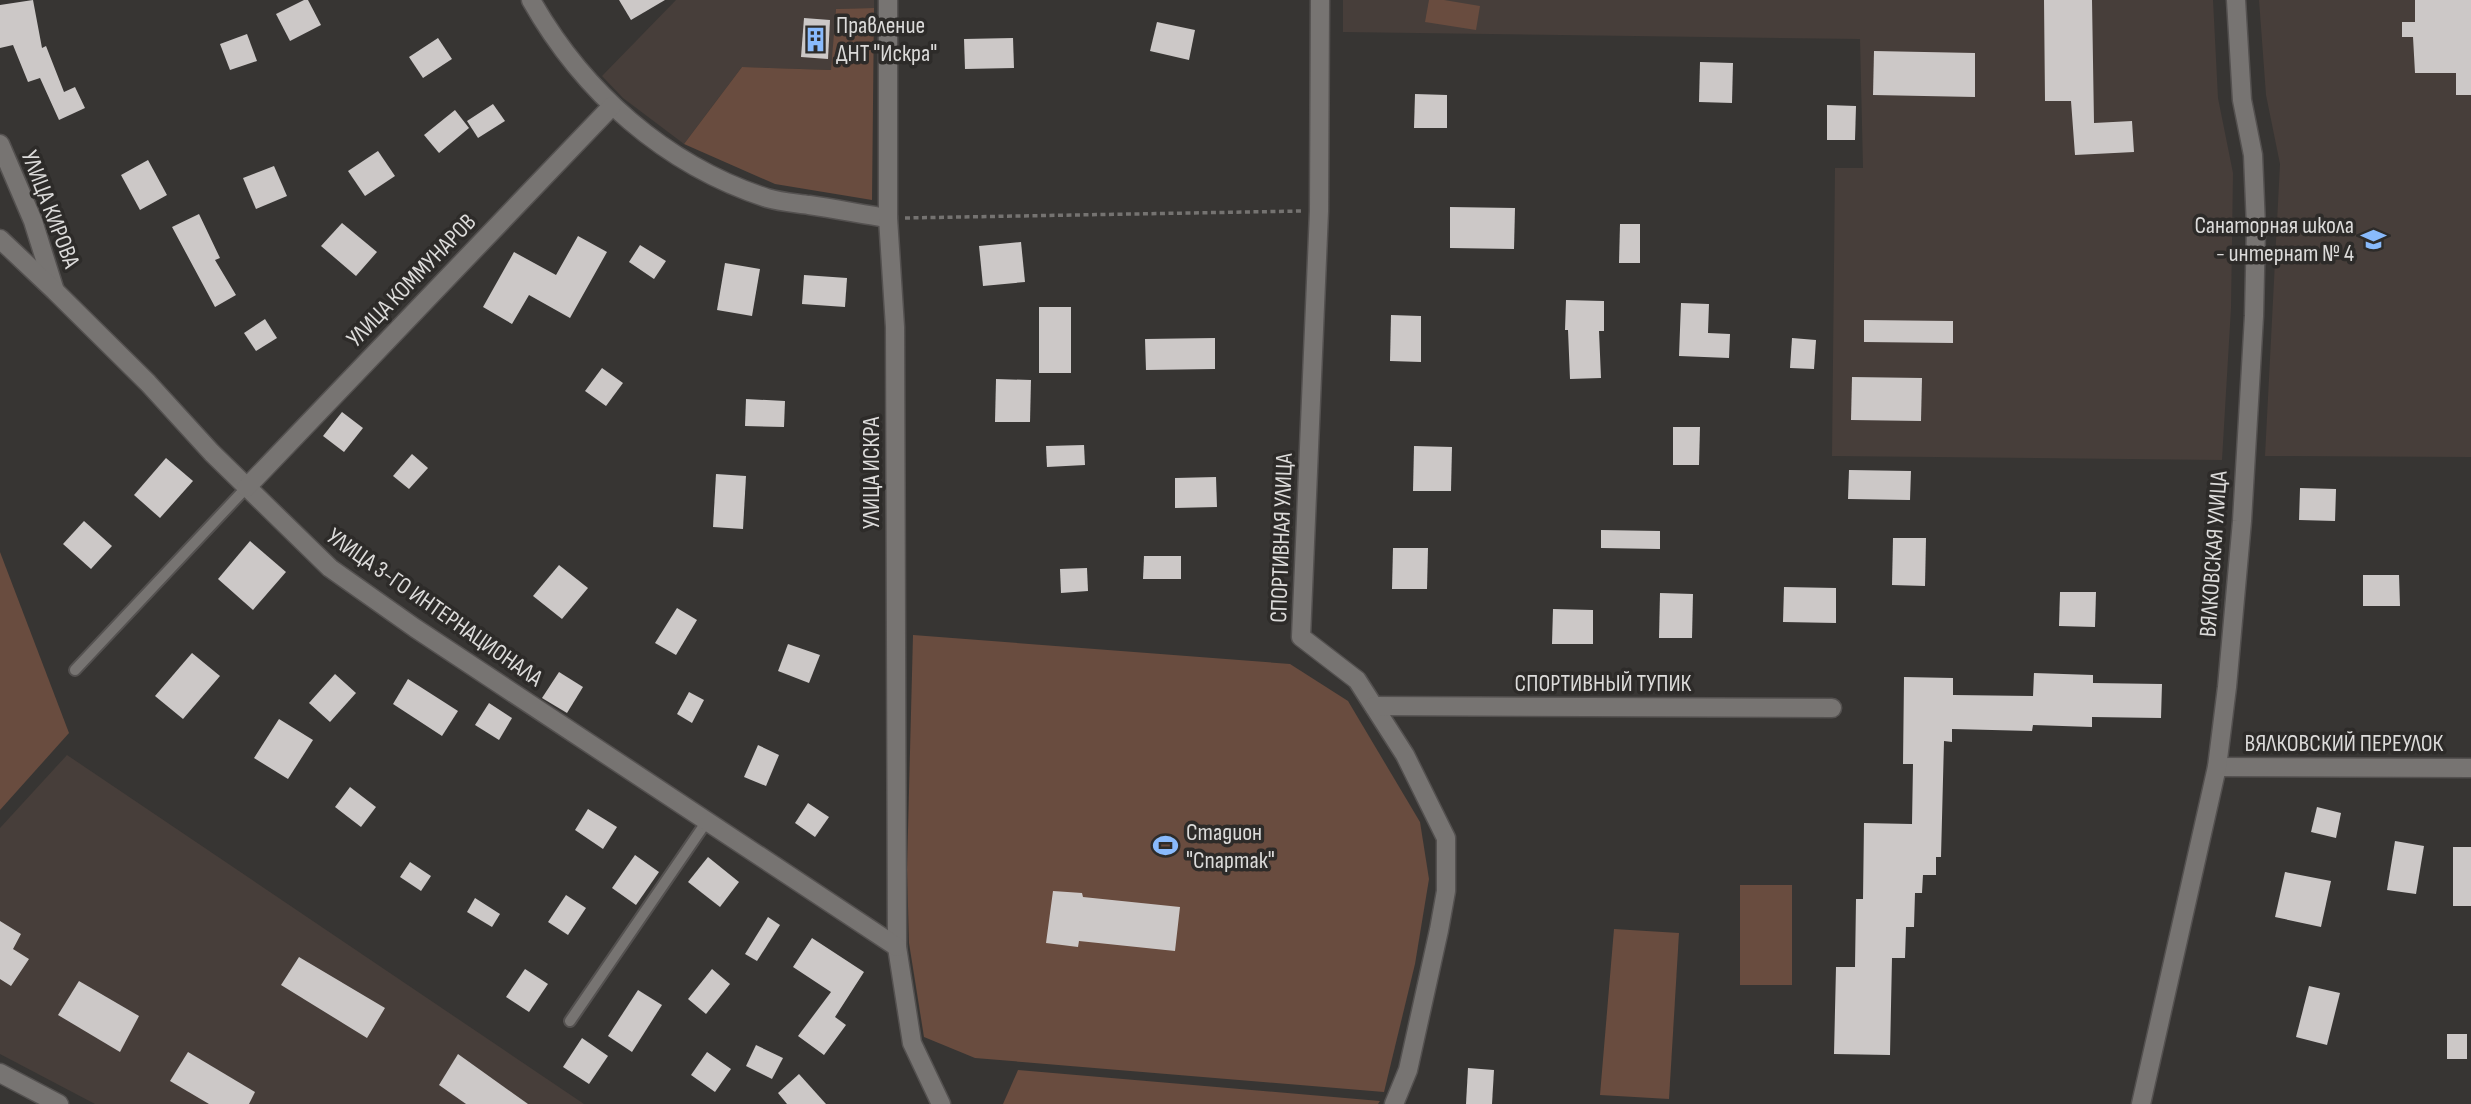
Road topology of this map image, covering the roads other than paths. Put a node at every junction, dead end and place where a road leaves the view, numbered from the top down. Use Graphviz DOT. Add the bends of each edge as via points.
graph roads {
  1 [pos="531,0"];
  2 [pos="888,0"];
  3 [pos="1320,0"];
  4 [pos="2236,0"];
  5 [pos="612,106"];
  6 [pos="0,144"];
  7 [pos="888,218"];
  8 [pos="0,239"];
  9 [pos="55,291"];
  10 [pos="246,488"];
  11 [pos="75,670"];
  12 [pos="1374,706"];
  13 [pos="1832,708"];
  14 [pos="2217,767"];
  15 [pos="2471,768"];
  16 [pos="707,821"];
  17 [pos="897,947"];
  18 [pos="570,1021"];
  19 [pos="0,1073"];
  20 [pos="59,1104"];
  21 [pos="941,1104"];
  22 [pos="1394,1104"];
  23 [pos="2141,1104"];
  1 -- 5 [label="street" via="551,35"];
  2 -- 7 [label="street, УЛИЦА ИСКРА"];
  3 -- 12 [label="street, СПОРТИВНАЯ УЛИЦА" via="1319,211 1301,637 1357,680"];
  4 -- 14 [label="street, ВЯЛКОВСКАЯ УЛИЦА" via="2242,100 2253,155 2254,316 2242,521"];
  5 -- 7 [label="street" via="676,157 769,199"];
  5 -- 10 [label="street, УЛИЦА КОММУНАРОВ"];
  6 -- 9 [label="street, УЛИЦА КИРОВА" via="33,221"];
  7 -- 17 [label="street, УЛИЦА ИСКРА" via="895,327"];
  8 -- 9 [label="street, УЛИЦА 3-ГО ИНТЕРНАЦИОНАЛА"];
  9 -- 10 [label="street, УЛИЦА 3-ГО ИНТЕРНАЦИОНАЛА"];
  10 -- 11 [label="lane"];
  10 -- 16 [label="street, УЛИЦА 3-ГО ИНТЕРНАЦИОНАЛА" via="330,568"];
  12 -- 13 [label="street, СПОРТИВНЫЙ ТУПИК"];
  12 -- 22 [label="street, СПОРТИВНАЯ УЛИЦА" via="1446,838 1446,891 1439,930 1408,1070"];
  14 -- 15 [label="street, ВЯЛКОВСКИЙ ПЕРЕУЛОК"];
  14 -- 23 [label="street, ВЯЛКОВСКАЯ УЛИЦА"];
  16 -- 17 [label="street, УЛИЦА 3-ГО ИНТЕРНАЦИОНАЛА"];
  16 -- 18 [label="lane"];
  17 -- 21 [label="street, УЛИЦА ИСКРА" via="912,1043"];
  19 -- 20 [label="street"];
}
